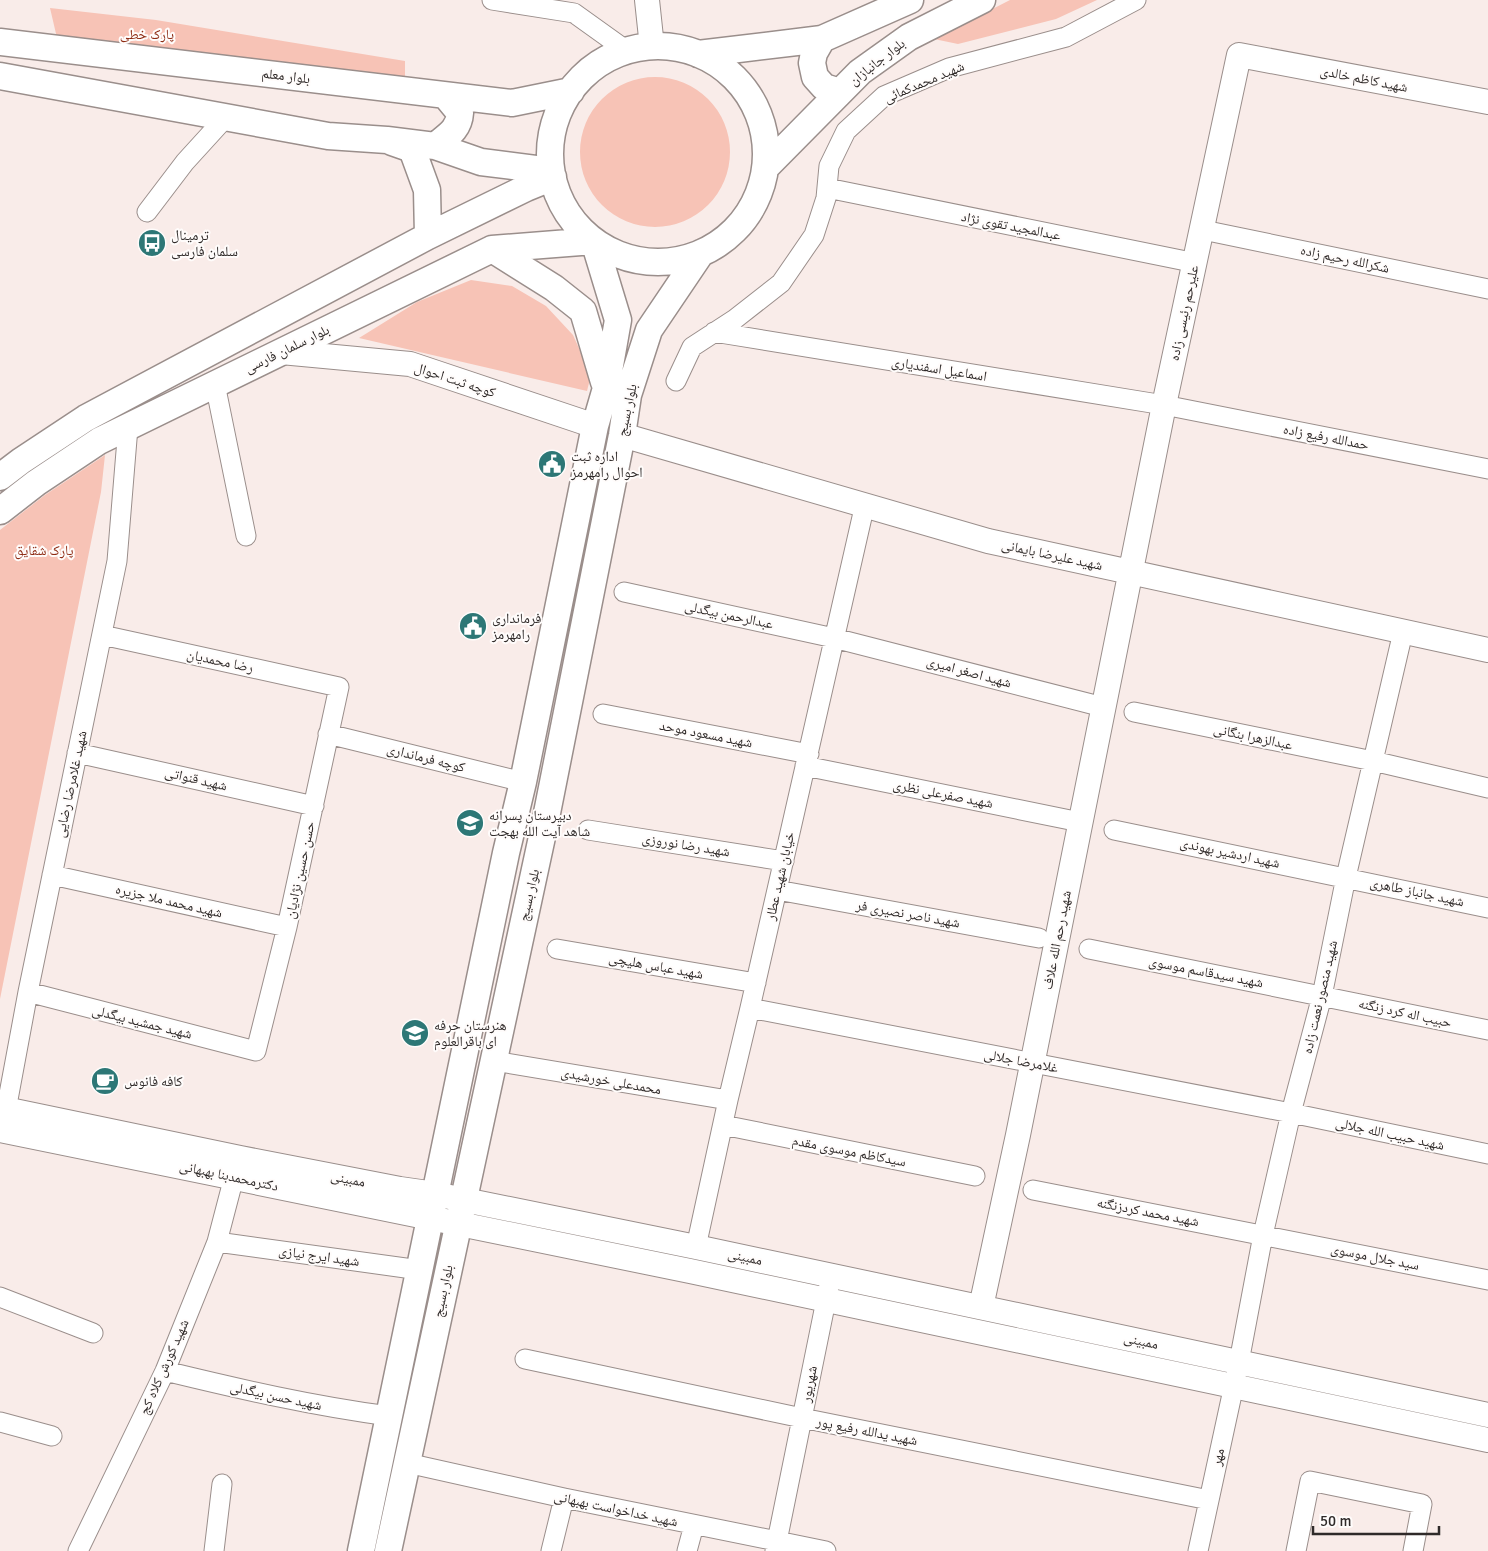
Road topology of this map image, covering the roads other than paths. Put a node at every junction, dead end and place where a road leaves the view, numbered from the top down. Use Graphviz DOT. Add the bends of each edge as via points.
graph roads {
  1 [pos="492,0"];
  2 [pos="647,0"];
  3 [pos="910,0"];
  4 [pos="982,0"];
  5 [pos="1136,0"];
  6 [pos="822,39"];
  7 [pos="0,42"];
  8 [pos="640,49"];
  9 [pos="698,54"];
  10 [pos="1239,55"];
  11 [pos="0,76"];
  12 [pos="571,91"];
  13 [pos="840,92"];
  14 [pos="446,96"];
  15 [pos="1488,102"];
  16 [pos="226,117"];
  17 [pos="387,140"];
  18 [pos="435,146"];
  19 [pos="766,167"];
  20 [pos="552,174"];
  21 [pos="827,188"];
  22 [pos="147,212"];
  23 [pos="1203,230"];
  24 [pos="428,236"];
  25 [pos="594,241"];
  26 [pos="492,249"];
  27 [pos="701,253"];
  28 [pos="1196,263"];
  29 [pos="1488,289"];
  30 [pos="618,320"];
  31 [pos="649,330"];
  32 [pos="714,332"];
  33 [pos="281,352"];
  34 [pos="676,381"];
  35 [pos="215,384"];
  36 [pos="606,388"];
  37 [pos="1164,405"];
  38 [pos="595,426"];
  39 [pos="128,427"];
  40 [pos="622,435"];
  41 [pos="1488,469"];
  42 [pos="0,477"];
  43 [pos="865,504"];
  44 [pos="0,511"];
  45 [pos="246,536"];
  46 [pos="1130,572"];
  47 [pos="624,592"];
  48 [pos="1403,632"];
  49 [pos="102,635"];
  50 [pos="834,638"];
  51 [pos="1488,650"];
  52 [pos="339,687"];
  53 [pos="1103,707"];
  54 [pos="1134,712"];
  55 [pos="603,714"];
  56 [pos="328,734"];
  57 [pos="78,753"];
  58 [pos="807,760"];
  59 [pos="1372,761"];
  60 [pos="523,782"];
  61 [pos="1488,788"];
  62 [pos="314,806"];
  63 [pos="1080,822"];
  64 [pos="588,830"];
  65 [pos="1114,830"];
  66 [pos="506,853"];
  67 [pos="537,860"];
  68 [pos="784,861"];
  69 [pos="52,875"];
  70 [pos="1346,877"];
  71 [pos="777,890"];
  72 [pos="1488,908"];
  73 [pos="287,927"];
  74 [pos="1039,938"];
  75 [pos="557,949"];
  76 [pos="1089,949"];
  77 [pos="756,983"];
  78 [pos="28,992"];
  79 [pos="1322,996"];
  80 [pos="750,1008"];
  81 [pos="1488,1030"];
  82 [pos="256,1051"];
  83 [pos="494,1061"];
  84 [pos="1032,1063"];
  85 [pos="728,1100"];
  86 [pos="1291,1114"];
  87 [pos="2,1123"];
  88 [pos="724,1125"];
  89 [pos="1488,1154"];
  90 [pos="975,1176"];
  91 [pos="234,1177"];
  92 [pos="1033,1190"];
  93 [pos="433,1206"];
  94 [pos="461,1212"];
  95 [pos="1263,1235"];
  96 [pos="217,1242"];
  97 [pos="696,1247"];
  98 [pos="420,1270"];
  99 [pos="830,1276"];
  100 [pos="1488,1280"];
  101 [pos="0,1297"];
  102 [pos="826,1300"];
  103 [pos="981,1307"];
  104 [pos="93,1333"];
  105 [pos="525,1359"];
  106 [pos="1239,1362"];
  107 [pos="165,1371"];
  108 [pos="1234,1386"];
  109 [pos="1488,1415"];
  110 [pos="389,1416"];
  111 [pos="802,1418"];
  112 [pos="0,1422"];
  113 [pos="52,1436"];
  114 [pos="1488,1440"];
  115 [pos="407,1464"];
  116 [pos="222,1484"];
  117 [pos="564,1498"];
  118 [pos="1209,1500"];
  119 [pos="694,1524"];
  120 [pos="776,1546"];
  121 [pos="78,1551"];
  122 [pos="214,1551"];
  123 [pos="361,1551"];
  124 [pos="388,1551"];
  125 [pos="551,1551"];
  126 [pos="686,1551"];
  127 [pos="826,1551"];
  128 [pos="1198,1551"];
  129 [pos="1296,1551"];
  130 [pos="1413,1551"];
  1 -- 8 [label="street" via="574,14"];
  2 -- 8 [label="street"];
  3 -- 6 [label="main road"];
  4 -- 13 [label="main road, بلوار جانبازان" via="909,37 860,72"];
  5 -- 21 [label="street, شهید محمدکمائی" via="1066,36 949,68 884,96 846,131 829,166"];
  6 -- 9 [label="main road"];
  6 -- 13 [label="main road" via="814,52 815,77 824,87"];
  7 -- 14 [label="main road, بلوار معلم"];
  8 -- 9 [label="main road" via="675,48"];
  8 -- 12 [label="main road" via="606,60 587,73"];
  9 -- 19 [label="main road" via="730,74 743,87 758,111 765,138"];
  10 -- 15 [label="street, شهید کاظم خالدی"];
  10 -- 23 [label="street, علیرحم رئیسی زاده"];
  11 -- 16 [label="main road"];
  12 -- 14 [label="main road, بلوار معلم" via="512,103"];
  12 -- 20 [label="main road" via="553,133"];
  13 -- 19 [label="main road, بلوار جانبازان"];
  14 -- 18 [label="main road" via="460,113 460,122"];
  16 -- 17 [label="main road" via="328,136"];
  16 -- 22 [label="street" via="185,162"];
  17 -- 18 [label="main road"];
  17 -- 24 [label="main road" via="412,149 428,190"];
  18 -- 20 [label="main road" via="481,162"];
  19 -- 27 [label="main road" via="759,194 745,219 726,239"];
  20 -- 24 [label="main road"];
  20 -- 25 [label="main road" via="559,198 573,222"];
  21 -- 28 [label="street, عبدالمجید تقوی نژاد"];
  21 -- 32 [label="street, شهید محمدکمائی" via="814,235 781,283"];
  23 -- 28 [label="street, علیرحم رئیسی زاده"];
  23 -- 29 [label="street, شکرالله رحیم زاده"];
  24 -- 42 [label="main road" via="86,418"];
  25 -- 26 [label="main road, بلوار سلمان فارسی"];
  25 -- 27 [label="main road" via="619,255 646,262 674,261"];
  25 -- 30 [label="main road, بلوار بسیج"];
  26 -- 33 [label="main road, بلوار سلمان فارسی"];
  26 -- 36 [label="main road" via="554,288 583,311"];
  27 -- 31 [label="main road, بلوار بسیج"];
  28 -- 37 [label="street, علیرحم رئیسی زاده"];
  30 -- 31 [label="main road" via="634,319"];
  30 -- 36 [label="main road, بلوار بسیج"];
  31 -- 40 [label="main road, بلوار بسیج" via="628,395"];
  32 -- 34 [label="street, شهید محمدکمائی" via="692,347"];
  32 -- 37 [label="street, اسماعیل اسفندیاری"];
  33 -- 35 [label="main road, بلوار سلمان فارسی"];
  33 -- 38 [label="street, کوچه ثبت احوال" via="410,364"];
  35 -- 39 [label="main road, بلوار سلمان فارسی"];
  35 -- 45 [label="street"];
  36 -- 38 [label="main road, بلوار بسیج"];
  37 -- 41 [label="street, حمدالله رفیع زاده"];
  37 -- 46 [label="street, علیرحم رئیسی زاده"];
  38 -- 60 [label="main road, بلوار بسیج"];
  39 -- 44 [label="main road, بلوار سلمان فارسی" via="91,446"];
  39 -- 49 [label="street, شهید غلامرضا رضایی" via="117,561"];
  40 -- 43 [label="street, شهید علیرضا بایمانی"];
  40 -- 67 [label="main road, بلوار بسیج"];
  43 -- 46 [label="street, شهید علیرضا بایمانی" via="988,541"];
  43 -- 50 [label="street, خیابان شهید عطار"];
  46 -- 48 [label="street, شهید علیرضا بایمانی"];
  46 -- 53 [label="street, شهید رحم الله علاف"];
  47 -- 50 [label="street, عبدالرحمن بیگدلی"];
  48 -- 51 [label="street, شهید علیرضا بایمانی"];
  48 -- 59 [label="street, شهید منصور نعمت زاده"];
  49 -- 52 [label="street, رضا محمدیان"];
  49 -- 57 [label="street, شهید غلامرضا رضایی"];
  50 -- 53 [label="street, شهید اصغر امیری"];
  50 -- 58 [label="street, خیابان شهید عطار"];
  52 -- 56 [label="street, حسن حسین نژادیان"];
  53 -- 63 [label="street, شهید رحم الله علاف"];
  54 -- 59 [label="street, عبدالزهرا بنگانی"];
  55 -- 58 [label="street, شهید مسعود موحد"];
  56 -- 60 [label="street, کوچه فرمانداری"];
  56 -- 62 [label="street, حسن حسین نژادیان"];
  57 -- 62 [label="street, شهید قنواتی"];
  57 -- 69 [label="street, شهید غلامرضا رضایی"];
  58 -- 63 [label="street, شهید صفرعلی نظری"];
  58 -- 68 [label="street, خیابان شهید عطار"];
  59 -- 61 [label="street, عبدالزهرا بنگانی"];
  59 -- 70 [label="street, شهید منصور نعمت زاده"];
  60 -- 66 [label="main road, بلوار بسیج"];
  62 -- 73 [label="street, حسن حسین نژادیان"];
  63 -- 84 [label="street, شهید رحم الله علاف"];
  64 -- 68 [label="street, شهید رضا نوروزی"];
  65 -- 70 [label="street, شهید اردشیر بهوندی"];
  66 -- 67 [label="main road"];
  66 -- 93 [label="main road, بلوار بسیج"];
  67 -- 83 [label="main road, بلوار بسیج"];
  68 -- 71 [label="street, خیابان شهید عطار"];
  69 -- 73 [label="street, شهید محمد ملا جزیره"];
  69 -- 78 [label="street, شهید غلامرضا رضایی"];
  70 -- 72 [label="street, شهید جانباز طاهری"];
  70 -- 79 [label="street, شهید منصور نعمت زاده"];
  71 -- 74 [label="street, شهید ناصر نصیری فر"];
  71 -- 77 [label="street, خیابان شهید عطار"];
  73 -- 82 [label="street, حسن حسین نژادیان"];
  75 -- 77 [label="street, شهید عباس هلیچی"];
  76 -- 79 [label="street, شهید سیدقاسم موسوی"];
  77 -- 80 [label="street, خیابان شهید عطار"];
  78 -- 82 [label="street, شهید جمشید بیگدلی"];
  78 -- 87 [label="street, شهید غلامرضا رضایی"];
  79 -- 81 [label="street, حبیب اله کرد زنگنه"];
  79 -- 86 [label="street, شهید منصور نعمت زاده"];
  80 -- 84 [label="street, غلامرضا جلالی"];
  80 -- 85 [label="street, خیابان شهید عطار"];
  83 -- 85 [label="street, محمدعلی خورشیدی"];
  83 -- 94 [label="main road, بلوار بسیج"];
  84 -- 86 [label="street, غلامرضا جلالی"];
  84 -- 103 [label="street, شهید رحم الله علاف"];
  85 -- 88 [label="street, خیابان شهید عطار"];
  86 -- 89 [label="street, شهید حبیب الله جلالی"];
  86 -- 95 [label="street, شهید منصور نعمت زاده"];
  87 -- 91 [label="street, دکترمحمدبنا بهبهانی"];
  87 -- 93 [label="street, ممبینی" via="278,1165 400,1189"];
  88 -- 90 [label="street, سیدکاظم موسوی مقدم"];
  88 -- 97 [label="street, خیابان شهید عطار"];
  91 -- 93 [label="street, دکترمحمدبنا بهبهانی"];
  91 -- 96 [label="street, شهید کورش کلاه کج"];
  92 -- 95 [label="street, شهید محمد کردزنگنه"];
  93 -- 94 [label="street, دکترمحمدبنا بهبهانی"];
  93 -- 98 [label="main road, بلوار بسیج"];
  94 -- 97 [label="street, ممبینی"];
  94 -- 102 [label="street, ممبینی"];
  94 -- 115 [label="main road, بلوار بسیج"];
  95 -- 100 [label="street, سید جلال موسوی"];
  95 -- 106 [label="street, شهید منصور نعمت زاده"];
  96 -- 98 [label="street, شهید ایرج نیازی"];
  96 -- 107 [label="street, شهید کورش کلاه کج"];
  97 -- 99 [label="street, ممبینی"];
  98 -- 110 [label="main road, بلوار بسیج"];
  99 -- 102 [label="street, شهریور"];
  99 -- 103 [label="street, ممبینی"];
  101 -- 104 [label="street"];
  102 -- 108 [label="street, ممبینی"];
  102 -- 111 [label="street, شهریور"];
  103 -- 106 [label="street, ممبینی"];
  105 -- 111 [label="street, شهید یدالله رفیع پور"];
  106 -- 108 [label="street, مهر"];
  106 -- 109 [label="street, ممبینی"];
  107 -- 110 [label="street, شهید حسن بیگدلی" via="267,1396"];
  107 -- 121 [label="street, شهید کورش کلاه کج"];
  108 -- 114 [label="street, ممبینی"];
  108 -- 118 [label="street, مهر"];
  110 -- 123 [label="main road, بلوار بسیج"];
  111 -- 118 [label="street, شهید یدالله رفیع پور"];
  111 -- 120 [label="street, شهریور"];
  112 -- 113 [label="street"];
  115 -- 117 [label="street, شهید خداخواست بهبهانی"];
  115 -- 124 [label="main road, بلوار بسیج"];
  116 -- 122 [label="street"];
  117 -- 119 [label="street, شهید خداخواست بهبهانی"];
  117 -- 125 [label="street"];
  118 -- 128 [label="street, مهر"];
  119 -- 120 [label="street, شهید خداخواست بهبهانی"];
  119 -- 126 [label="street"];
  120 -- 127 [label="street, شهید خداخواست بهبهانی"];
  129 -- 130 [label="street" via="1310,1481 1422,1504"];
}
